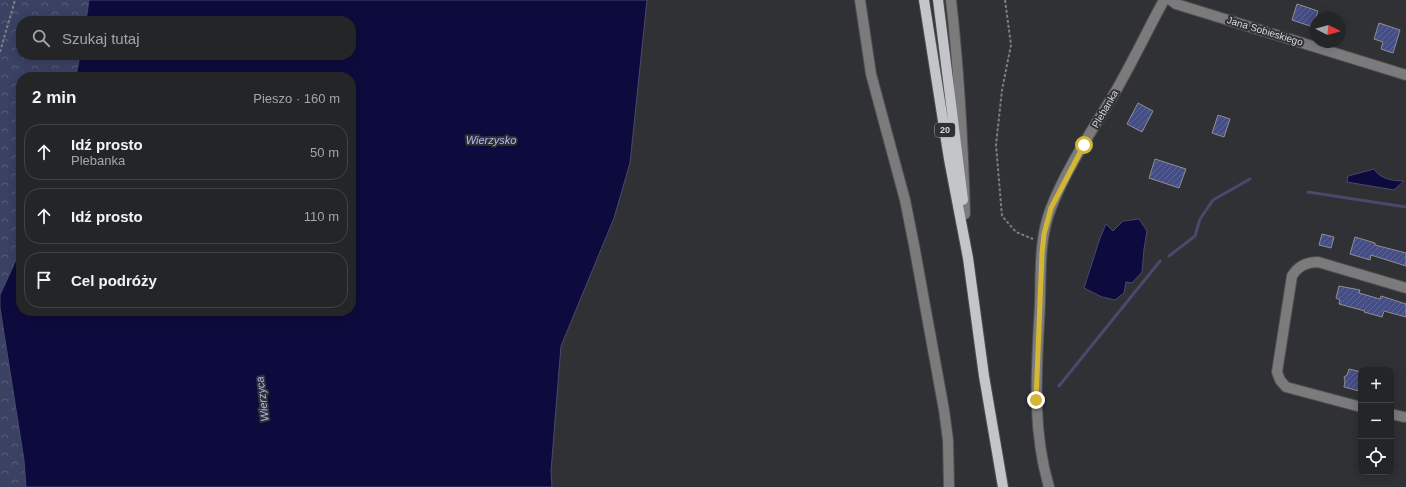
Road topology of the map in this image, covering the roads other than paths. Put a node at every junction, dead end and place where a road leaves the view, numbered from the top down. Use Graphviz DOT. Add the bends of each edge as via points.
graph roads {
  1 [pos="860,0"];
  2 [pos="924,0"];
  3 [pos="938,0"];
  4 [pos="951,0"];
  5 [pos="1164,0"];
  6 [pos="1171,0"];
  7 [pos="1406,75"];
  8 [pos="965,214"];
  9 [pos="968,258"];
  10 [pos="1406,288"];
  11 [pos="1358,406"];
  12 [pos="1394,415"];
  13 [pos="1404,417"];
  14 [pos="949,487"];
  15 [pos="1003,487"];
  16 [pos="1049,487"];
  1 -- 14 [label="street" via="871,74 905,200 914,245 944,410 948,440"];
  2 -- 9 [label="main road, 20" via="949,159"];
  3 -- 8 [label="main road, 20"];
  4 -- 8 [label="street" via="963,139"];
  5 -- 16 [label="street, Plebanka" via="1115,92 1068,172 1047,220 1043,243 1036,400 1038,440"];
  6 -- 7 [label="street, Jana Sobieskiego" via="1176,4"];
  8 -- 9 [label="main road, 20"];
  9 -- 15 [label="main road, 20" via="984,376"];
  10 -- 11 [label="street" via="1318,262 1303,265 1292,276 1277,372 1280,380 1286,387"];
  12 -- 13 [label="street"];
}
